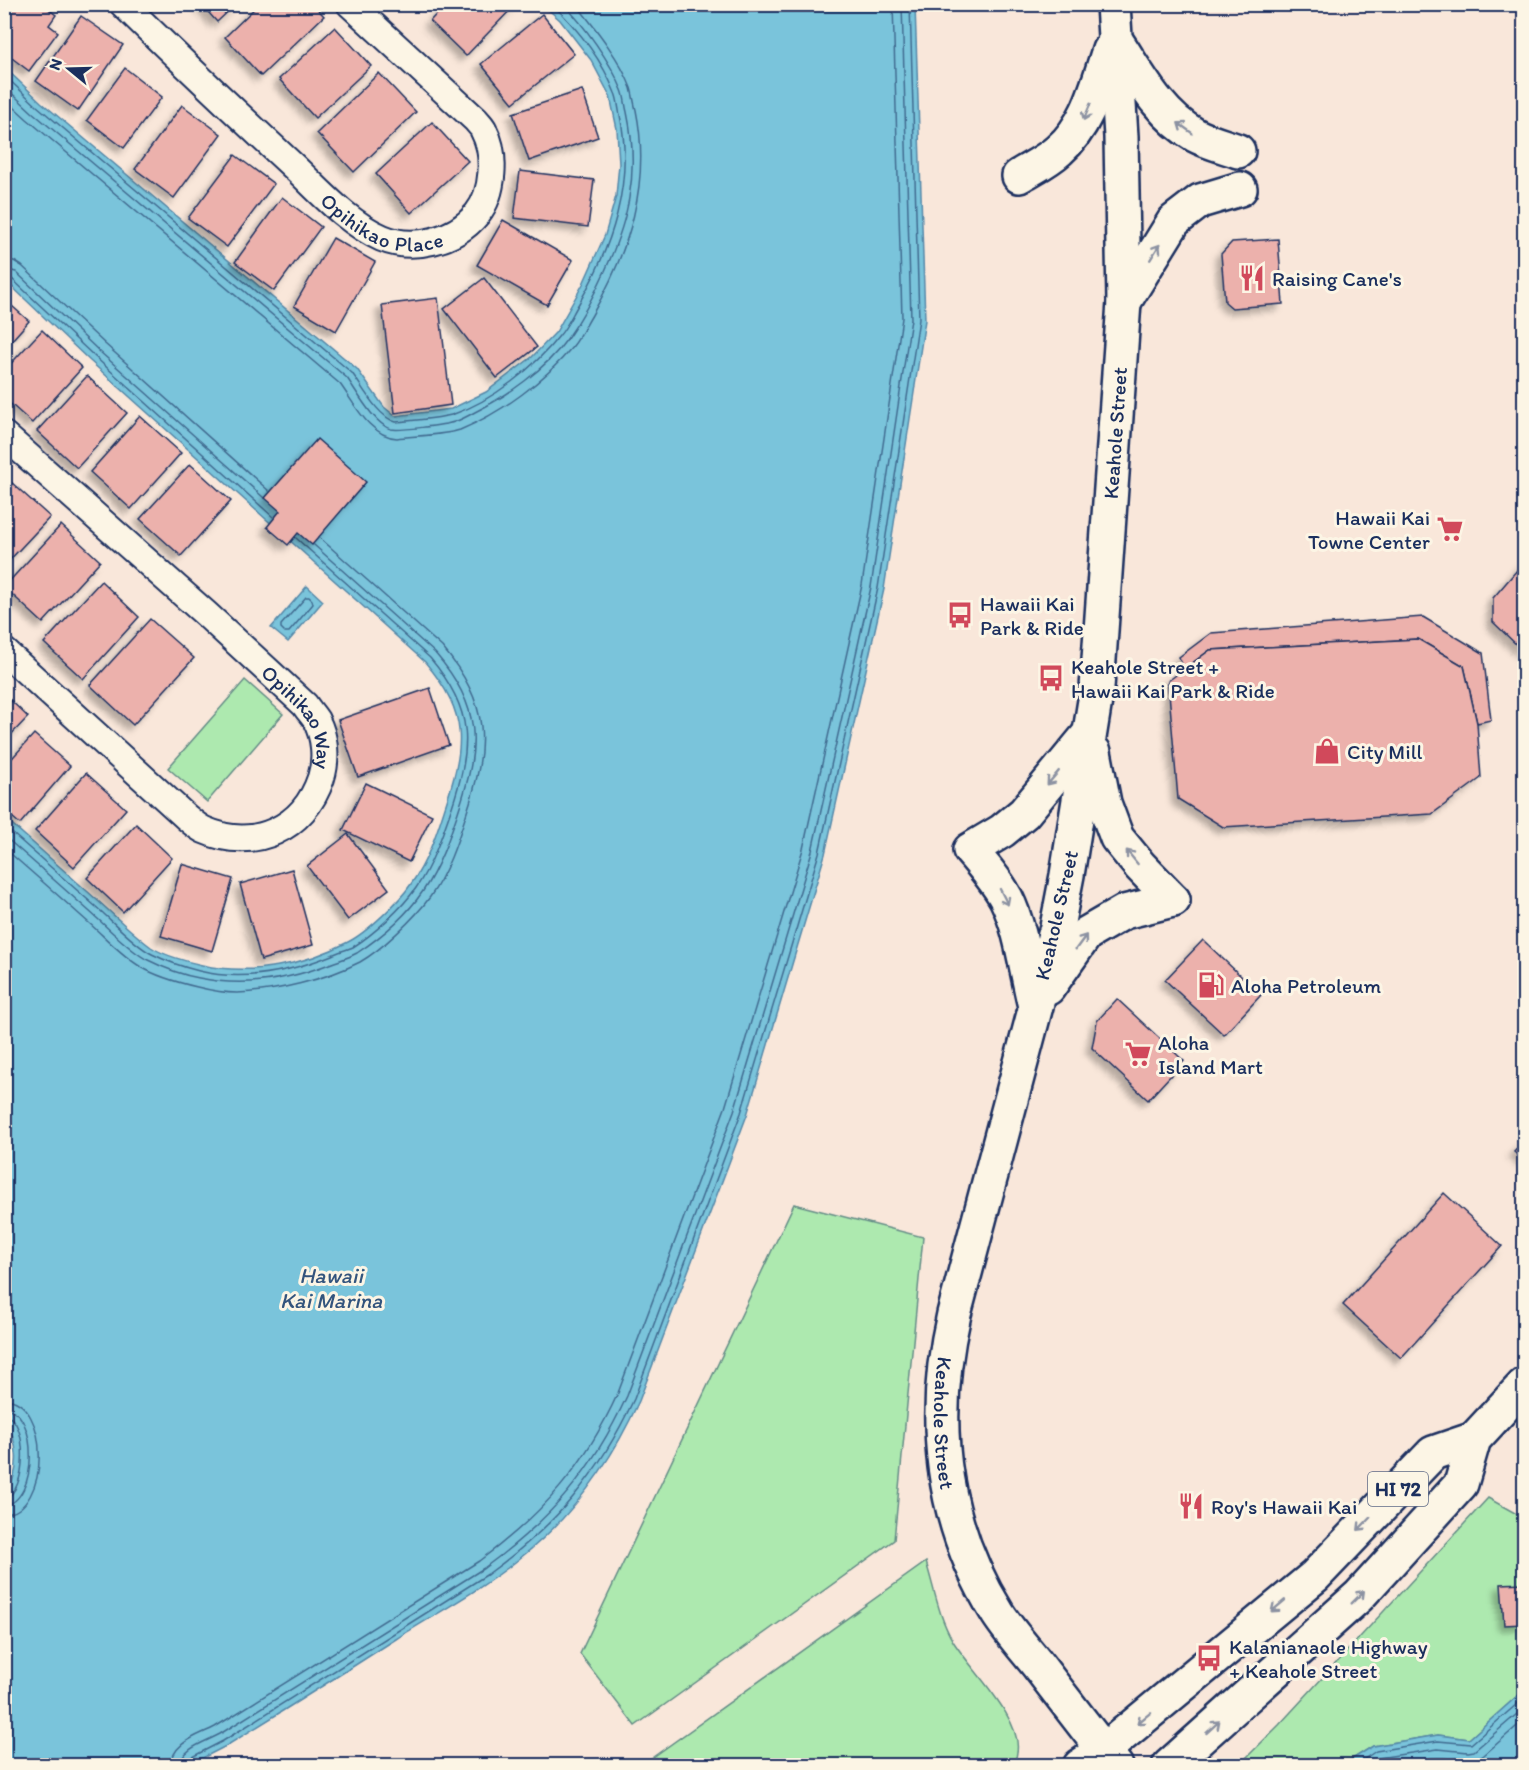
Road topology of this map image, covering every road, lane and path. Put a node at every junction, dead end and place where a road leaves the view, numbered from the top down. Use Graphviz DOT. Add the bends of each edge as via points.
graph roads {
  1 [pos="123,4"];
  2 [pos="350,4"];
  3 [pos="1113,4"];
  4 [pos="1114,37"];
  5 [pos="1238,151"];
  6 [pos="1019,176"];
  7 [pos="1240,189"];
  8 [pos="1124,302"];
  9 [pos="4,435"];
  10 [pos="4,651"];
  11 [pos="1090,733"];
  12 [pos="1035,1006"];
  13 [pos="1524,1384"];
  14 [pos="1474,1438"];
  15 [pos="1100,1760"];
  16 [pos="1169,1766"];
  1 -- 2 [label="street, Opihikao Place" via="365,230 410,244 450,235 477,214 485,199 491,164 484,131"];
  3 -- 4 [label="main road, Keahole Street"];
  5 -- 4 [label="main road, one-way" via="1182,127 1160,105"];
  4 -- 6 [label="main road, one-way" via="1078,129 1058,151"];
  4 -- 8 [label="main road, Keahole Street" via="1121,137"];
  8 -- 7 [label="main road, one-way" via="1174,221 1200,201"];
  8 -- 11 [label="main road, Keahole Street" via="1097,688"];
  9 -- 10 [label="street, Opihikao Way" via="305,705 322,735 324,770 318,788 309,806 296,818 264,836 223,836 202,829"];
  11 -- 12 [label="main road, Keahole Street" via="1057,927"];
  11 -- 12 [label="main road, one-way" via="1024,813 970,850 1006,899"];
  12 -- 11 [label="main road, one-way" via="1086,934 1124,912 1173,900 1117,838 1104,803"];
  12 -- 15 [label="main road, Keahole Street" via="947,1344 941,1405 943,1445 957,1524 980,1580 999,1615"];
  13 -- 14 [label="main road, HI 72"];
  14 -- 15 [label="main road, HI 72, one-way" via="1433,1452 1315,1576"];
  16 -- 14 [label="main road, HI 72, one-way" via="1359,1596 1461,1484"];
}
